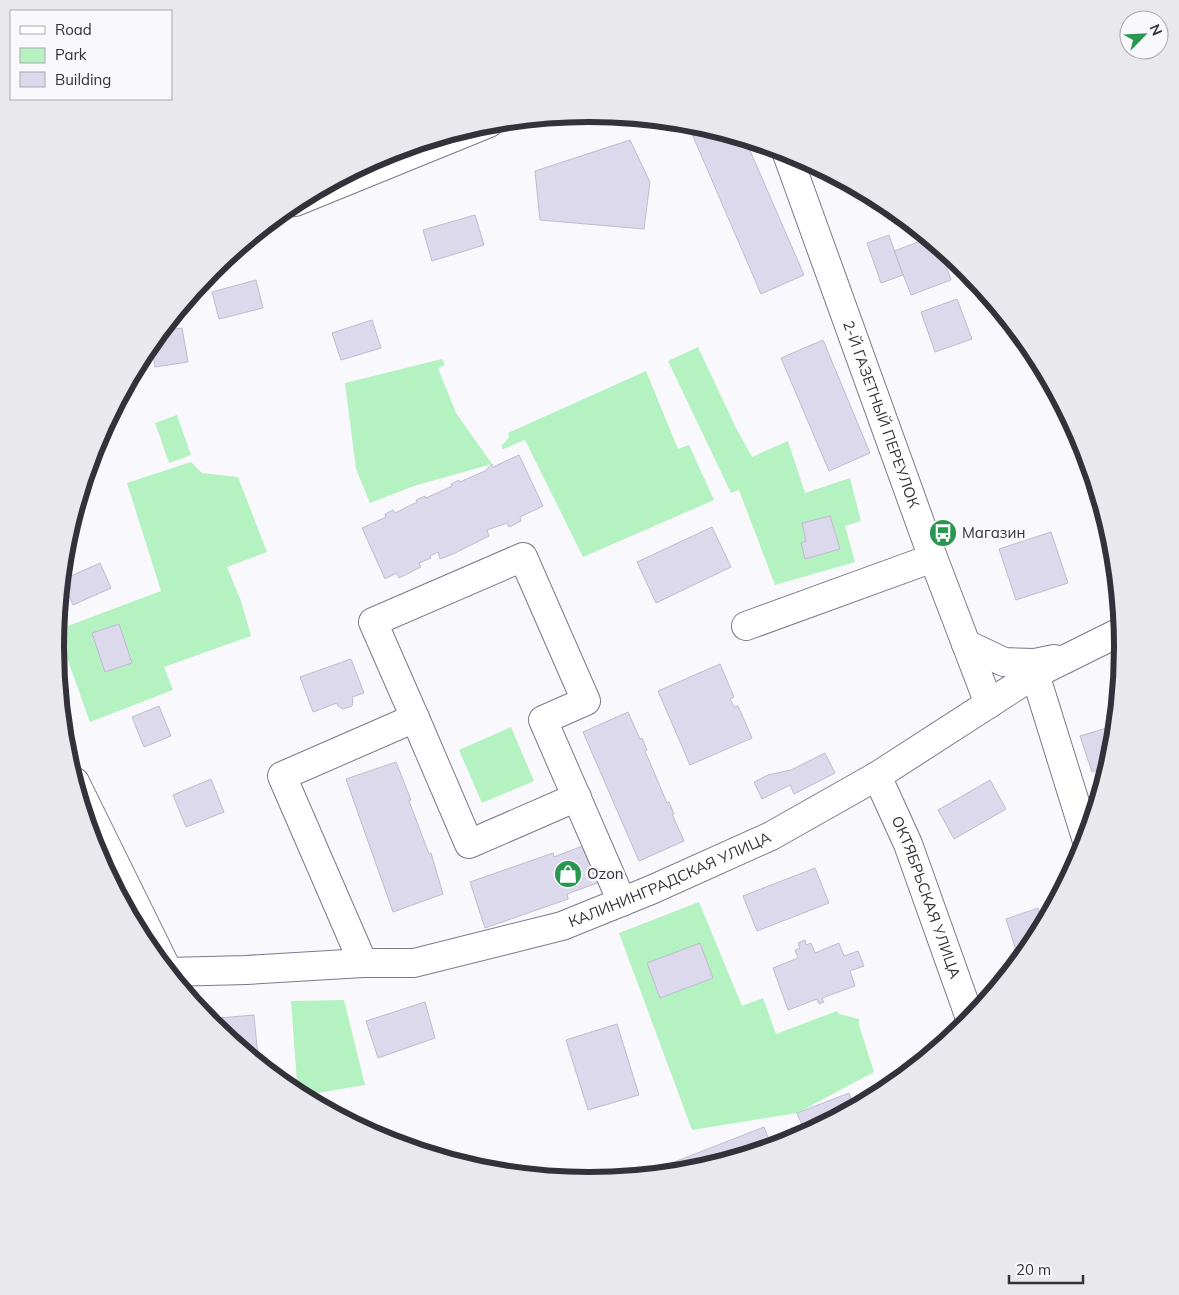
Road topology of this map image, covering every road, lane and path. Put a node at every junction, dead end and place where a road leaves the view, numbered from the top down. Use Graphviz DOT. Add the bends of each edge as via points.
graph roads {
  1 [pos="428,148"];
  2 [pos="790,162"];
  3 [pos="351,179"];
  4 [pos="934,558"];
  5 [pos="746,626"];
  6 [pos="1115,634"];
  7 [pos="966,644"];
  8 [pos="1073,654"];
  9 [pos="1035,674"];
  10 [pos="989,704"];
  11 [pos="415,718"];
  12 [pos="878,776"];
  13 [pos="577,797"];
  14 [pos="95,824"];
  15 [pos="1083,828"];
  16 [pos="622,902"];
  17 [pos="154,943"];
  18 [pos="363,963"];
  19 [pos="176,973"];
  20 [pos="968,1012"];
  1 -- 3 [label="main road"];
  2 -- 4 [label="main road, 2-Й ГАЗЕТНЫЙ ПЕРЕУЛОК"];
  4 -- 5 [label="main road"];
  4 -- 7 [label="main road, 2-Й ГАЗЕТНЫЙ ПЕРЕУЛОК"];
  6 -- 8 [label="main road, КАЛИНИНГРАДСКАЯ УЛИЦА"];
  7 -- 8 [label="main road" via="1004,662 1035,663"];
  7 -- 10 [label="main road, 2-Й ГАЗЕТНЫЙ ПЕРЕУЛОК"];
  8 -- 9 [label="main road, КАЛИНИНГРАДСКАЯ УЛИЦА"];
  9 -- 10 [label="main road, КАЛИНИНГРАДСКАЯ УЛИЦА"];
  9 -- 15 [label="main road"];
  10 -- 12 [label="main road, КАЛИНИНГРАДСКАЯ УЛИЦА"];
  11 -- 13 [label="main road" via="469,844"];
  11 -- 13 [label="main road" via="373,622 524,557 586,701 543,720"];
  11 -- 18 [label="main road" via="282,776"];
  12 -- 16 [label="main road, КАЛИНИНГРАДСКАЯ УЛИЦА" via="771,836"];
  12 -- 20 [label="main road, ОКТЯБРЬСКАЯ УЛИЦА" via="908,844"];
  13 -- 16 [label="main road"];
  14 -- 17 [label="main road"];
  16 -- 18 [label="main road, КАЛИНИНГРАДСКАЯ УЛИЦА" via="562,926 414,963"];
  18 -- 19 [label="main road, КАЛИНИНГРАДСКАЯ УЛИЦА"];
}
